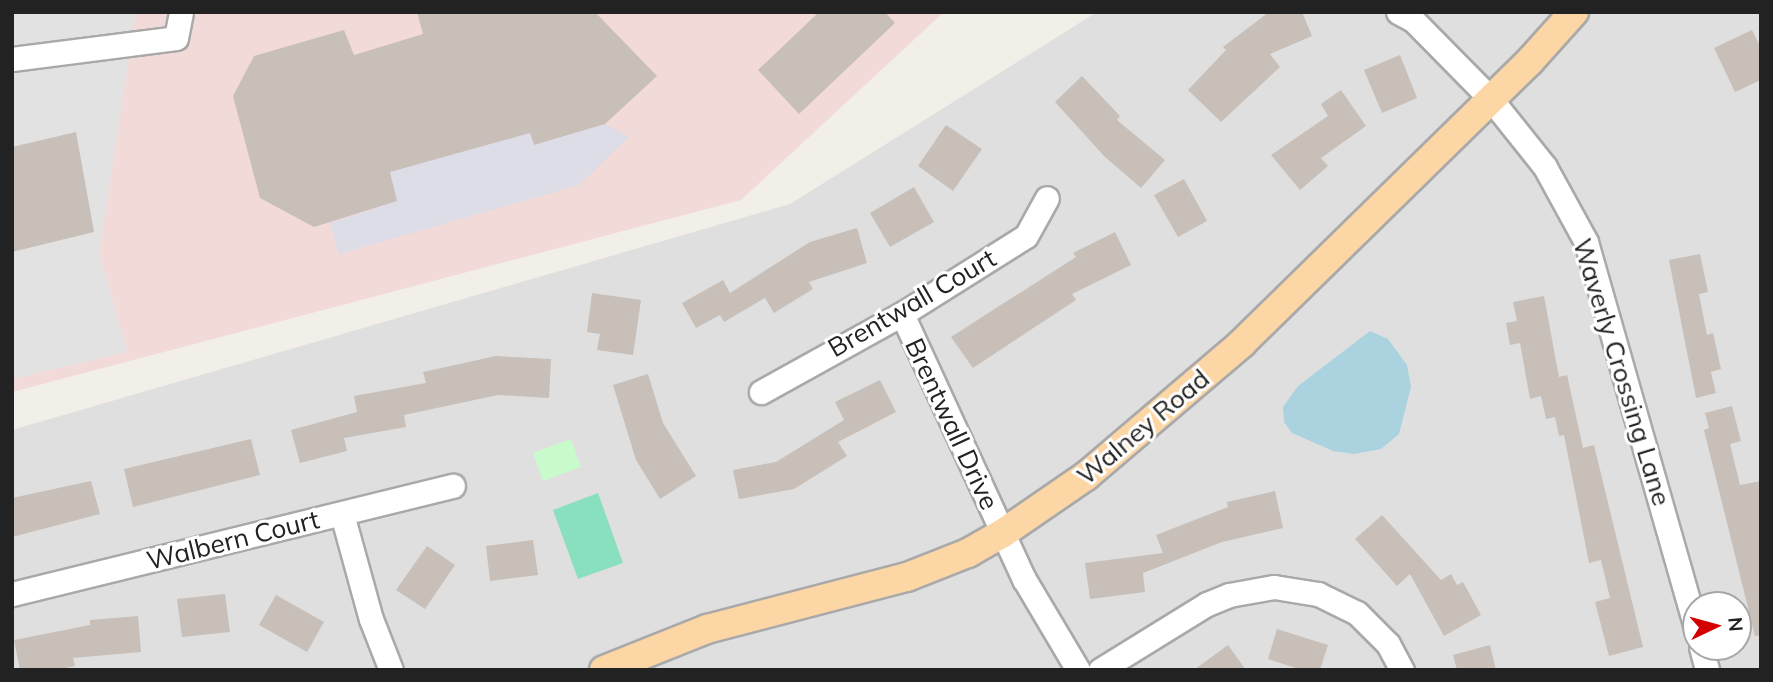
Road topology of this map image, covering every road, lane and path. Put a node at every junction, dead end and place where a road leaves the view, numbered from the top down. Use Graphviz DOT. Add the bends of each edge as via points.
graph roads {
  1 [pos="181,12"];
  2 [pos="1398,12"];
  3 [pos="1574,12"];
  4 [pos="12,59"];
  5 [pos="1490,98"];
  6 [pos="1047,198"];
  7 [pos="902,314"];
  8 [pos="761,392"];
  9 [pos="453,486"];
  10 [pos="342,513"];
  11 [pos="1003,533"];
  12 [pos="1685,591"];
  13 [pos="12,594"];
  14 [pos="391,670"];
  15 [pos="604,670"];
  16 [pos="1078,670"];
  17 [pos="1100,670"];
  18 [pos="1402,670"];
  1 -- 4 [label="street" via="176,38"];
  2 -- 5 [label="street, Waverly Crossing Lane" via="1413,20"];
  3 -- 5 [label="main road, Walney Road"];
  5 -- 11 [label="main road, Walney Road" via="1242,343 1086,476"];
  5 -- 12 [label="street, Waverly Crossing Lane" via="1545,167 1586,242"];
  6 -- 7 [label="street, Brentwall Court" via="1026,236"];
  7 -- 8 [label="street, Brentwall Court"];
  7 -- 11 [label="street, Brentwall Drive"];
  9 -- 10 [label="street, Walbern Court"];
  10 -- 13 [label="street, Walbern Court"];
  10 -- 14 [label="street"];
  11 -- 15 [label="main road, Walney Road" via="907,577 707,629"];
  11 -- 16 [label="street, Brentwall Drive" via="1024,579"];
  17 -- 18 [label="street" via="1207,604 1274,587 1318,594 1357,613 1388,644"];
}
